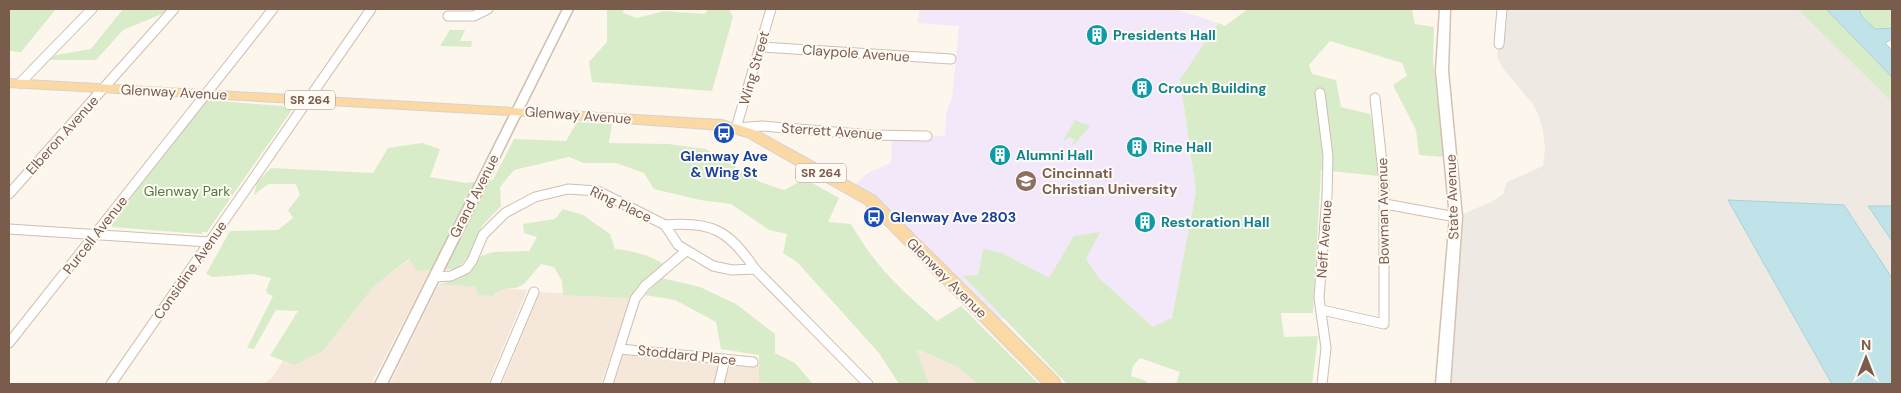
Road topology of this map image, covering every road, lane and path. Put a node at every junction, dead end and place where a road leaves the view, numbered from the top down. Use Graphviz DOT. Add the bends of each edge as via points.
graph roads {
  1 [pos="92,9"];
  2 [pos="174,9"];
  3 [pos="273,9"];
  4 [pos="371,9"];
  5 [pos="488,9"];
  6 [pos="568,9"];
  7 [pos="771,9"];
  8 [pos="1444,9"];
  9 [pos="1502,9"];
  10 [pos="448,16"];
  11 [pos="1499,44"];
  12 [pos="761,47"];
  13 [pos="951,58"];
  14 [pos="14,83"];
  15 [pos="103,89"];
  16 [pos="1320,93"];
  17 [pos="206,94"];
  18 [pos="1375,98"];
  19 [pos="308,100"];
  20 [pos="517,111"];
  21 [pos="736,128"];
  22 [pos="927,136"];
  23 [pos="9,194"];
  24 [pos="1385,204"];
  25 [pos="1456,217"];
  26 [pos="665,225"];
  27 [pos="9,229"];
  28 [pos="96,234"];
  29 [pos="209,242"];
  30 [pos="686,251"];
  31 [pos="755,269"];
  32 [pos="434,277"];
  33 [pos="534,292"];
  34 [pos="1322,310"];
  35 [pos="9,343"];
  36 [pos="620,349"];
  37 [pos="725,359"];
  38 [pos="753,362"];
  39 [pos="111,384"];
  40 [pos="380,384"];
  41 [pos="495,384"];
  42 [pos="608,384"];
  43 [pos="719,384"];
  44 [pos="868,384"];
  45 [pos="1053,384"];
  46 [pos="1322,384"];
  47 [pos="1443,384"];
  1 -- 14 [label="street"];
  2 -- 15 [label="street, Elberon Avenue"];
  3 -- 17 [label="street, Purcell Avenue"];
  4 -- 19 [label="street, Considine Avenue"];
  5 -- 10 [label="street" via="468,17"];
  6 -- 20 [label="street, Grand Avenue"];
  7 -- 12 [label="street, Wing Street"];
  8 -- 25 [label="main road, State Avenue" via="1442,71"];
  9 -- 11 [label="street"];
  12 -- 13 [label="street, Claypole Avenue"];
  12 -- 21 [label="street, Wing Street"];
  14 -- 15 [label="main road, Glenway Avenue / SR 264"];
  15 -- 17 [label="main road, Glenway Avenue / SR 264"];
  15 -- 23 [label="street, Elberon Avenue"];
  16 -- 34 [label="street, Neff Avenue" via="1328,156 1319,298"];
  17 -- 19 [label="main road, Glenway Avenue / SR 264"];
  17 -- 28 [label="street, Purcell Avenue"];
  18 -- 24 [label="street, Bowman Avenue" via="1382,141"];
  19 -- 20 [label="main road, Glenway Avenue / SR 264"];
  19 -- 29 [label="street, Considine Avenue"];
  20 -- 21 [label="main road, Glenway Avenue / SR 264"];
  20 -- 32 [label="street, Grand Avenue"];
  21 -- 22 [label="street, Sterrett Avenue" via="762,126"];
  21 -- 45 [label="main road, Glenway Avenue / SR 264" via="870,200"];
  24 -- 25 [label="street"];
  24 -- 34 [label="street, Bowman Avenue" via="1384,324"];
  25 -- 47 [label="main road, State Avenue"];
  26 -- 30 [label="street, Ring Place" via="672,238"];
  26 -- 31 [label="street, Ring Place" via="698,225 725,234 740,246"];
  26 -- 32 [label="street, Ring Place" via="598,191 579,187 557,190 529,200 497,220 482,236 466,269 450,276"];
  27 -- 28 [label="street"];
  28 -- 29 [label="street"];
  28 -- 35 [label="street, Purcell Avenue"];
  29 -- 39 [label="street, Considine Avenue"];
  30 -- 31 [label="street, Ring Place" via="720,268"];
  30 -- 36 [label="street" via="635,299"];
  31 -- 44 [label="street, Ring Place"];
  32 -- 40 [label="street, Grand Avenue"];
  33 -- 41 [label="street"];
  34 -- 46 [label="street, Neff Avenue" via="1326,348"];
  36 -- 37 [label="street, Stoddard Place"];
  36 -- 42 [label="street"];
  37 -- 38 [label="street, Stoddard Place"];
  37 -- 43 [label="street"];
}
